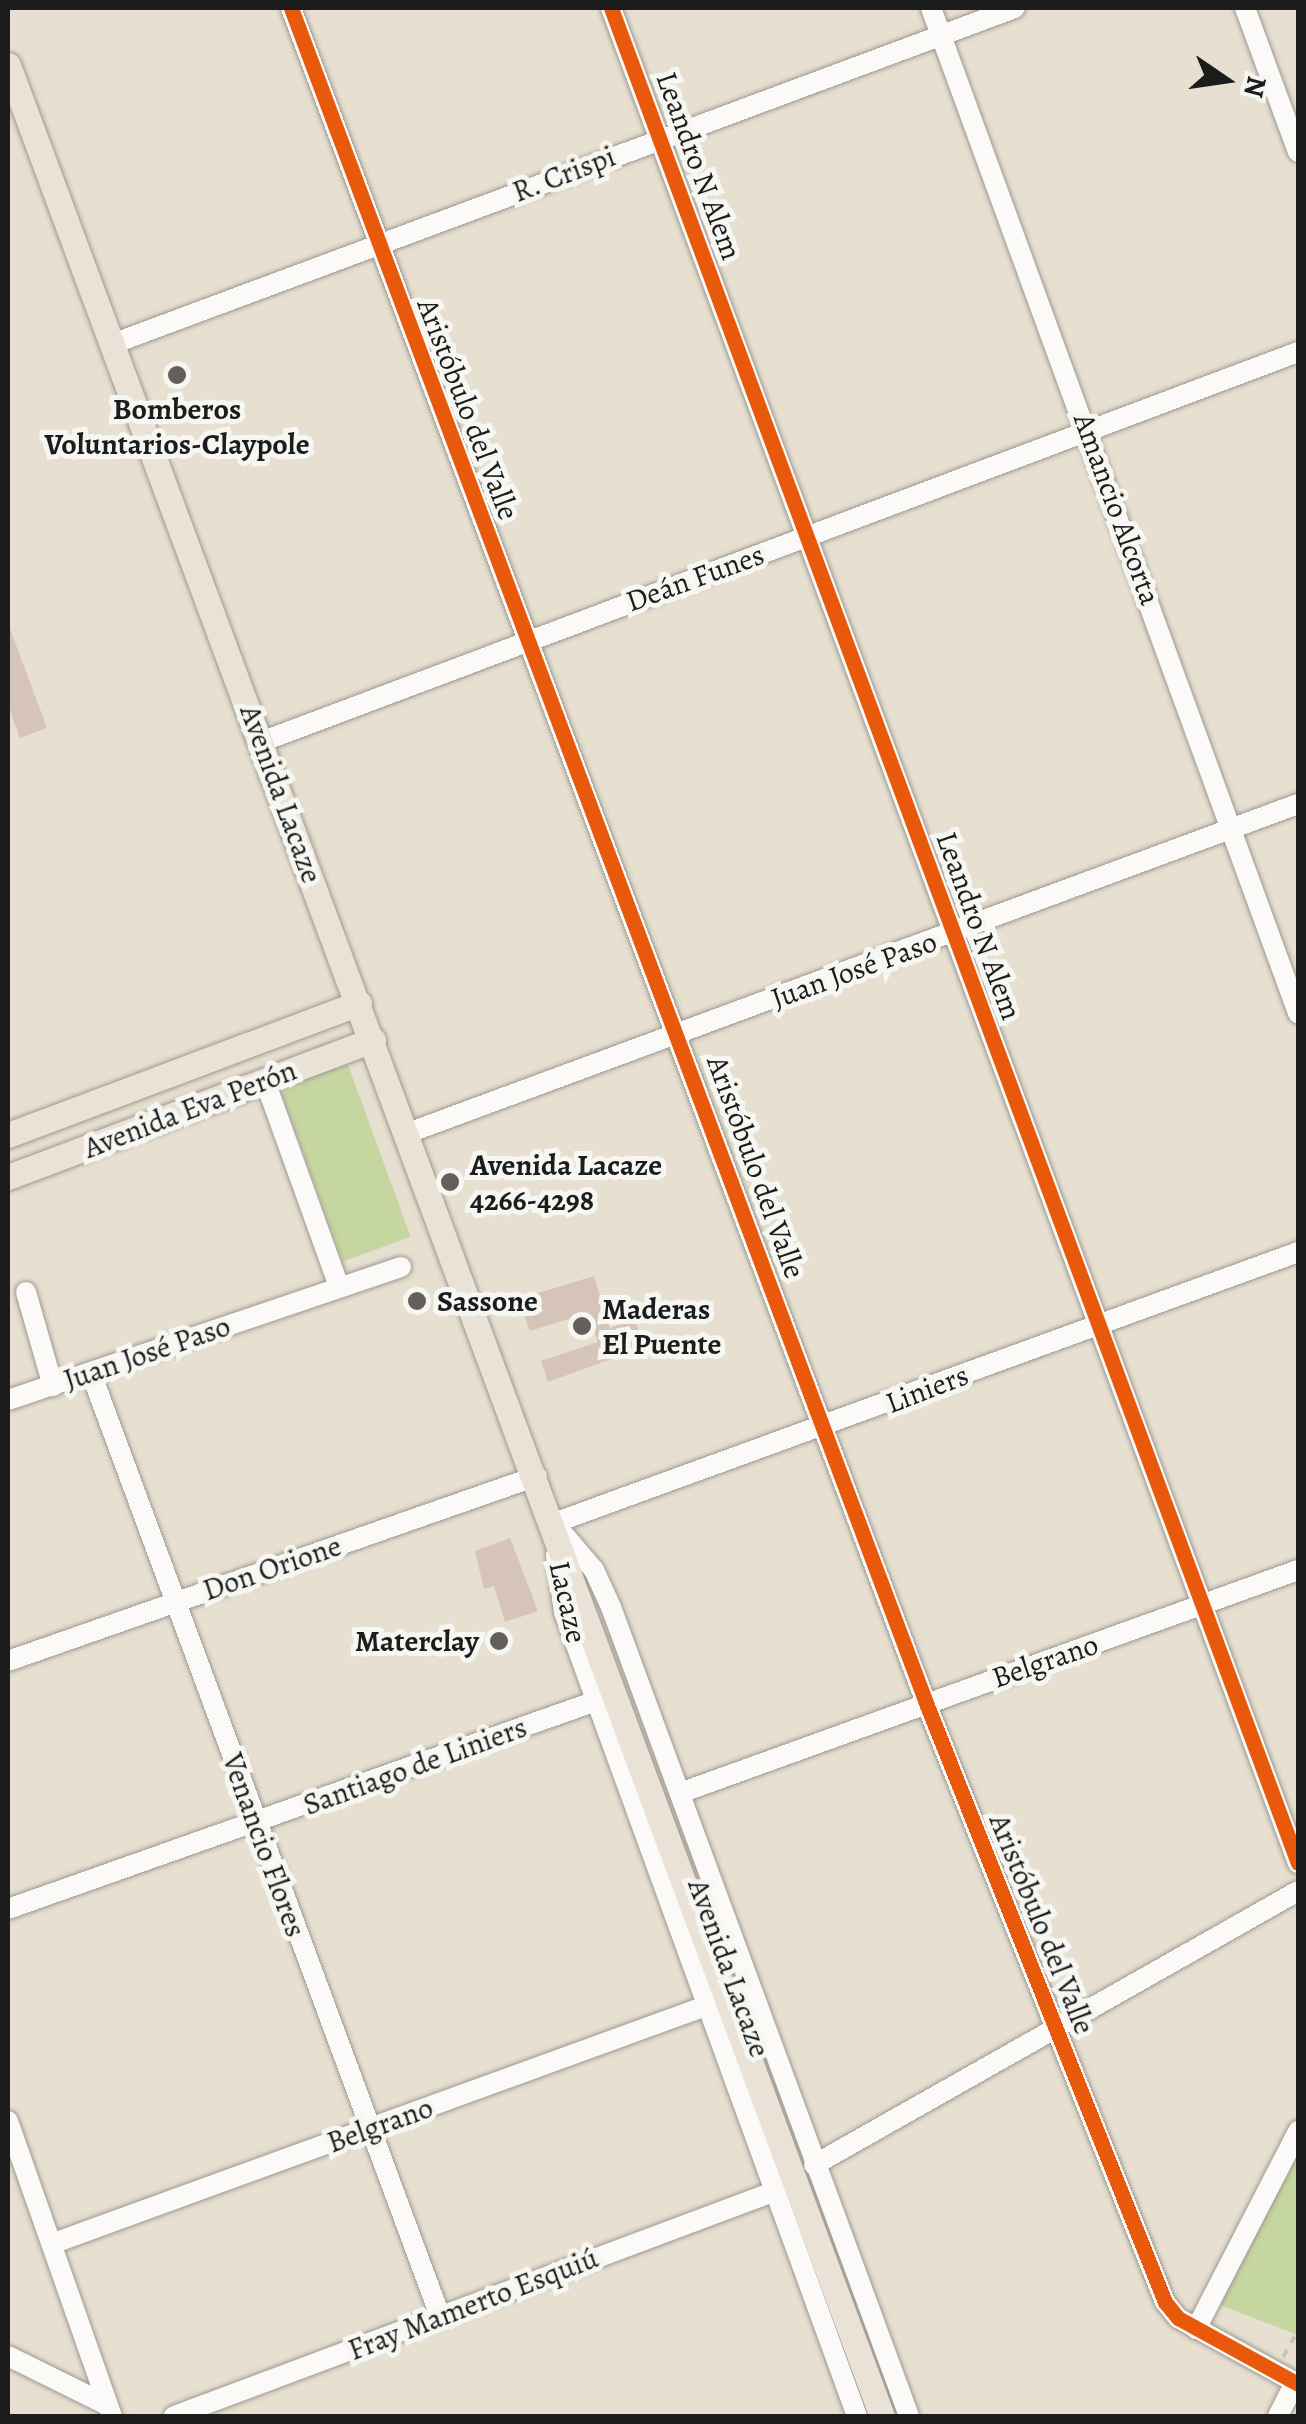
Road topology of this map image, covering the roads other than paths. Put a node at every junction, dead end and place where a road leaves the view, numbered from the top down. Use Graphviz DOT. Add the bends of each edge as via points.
graph roads {
  1 [pos="290,8"];
  2 [pos="611,8"];
  3 [pos="930,8"];
  4 [pos="1014,8"];
  5 [pos="1246,8"];
  6 [pos="941,35"];
  7 [pos="8,65"];
  8 [pos="660,138"];
  9 [pos="1298,152"];
  10 [pos="376,244"];
  11 [pos="115,343"];
  12 [pos="1298,352"];
  13 [pos="1089,432"];
  14 [pos="806,537"];
  15 [pos="526,639"];
  16 [pos="261,742"];
  17 [pos="1298,804"];
  18 [pos="1232,829"];
  19 [pos="952,934"];
  20 [pos="359,1003"];
  21 [pos="1298,1013"];
  22 [pos="678,1036"];
  23 [pos="373,1040"];
  24 [pos="265,1081"];
  25 [pos="408,1133"];
  26 [pos="8,1135"];
  27 [pos="8,1177"];
  28 [pos="1298,1252"];
  29 [pos="401,1267"];
  30 [pos="339,1286"];
  31 [pos="26,1292"];
  32 [pos="1097,1324"];
  33 [pos="91,1373"];
  34 [pos="52,1386"];
  35 [pos="8,1400"];
  36 [pos="822,1428"];
  37 [pos="537,1476"];
  38 [pos="554,1524"];
  39 [pos="1298,1570"];
  40 [pos="178,1601"];
  41 [pos="1202,1606"];
  42 [pos="8,1661"];
  43 [pos="596,1701"];
  44 [pos="926,1703"];
  45 [pos="666,1798"];
  46 [pos="255,1824"];
  47 [pos="1298,1862"];
  48 [pos="1298,1891"];
  49 [pos="8,1909"];
  50 [pos="706,2006"];
  51 [pos="1054,2030"];
  52 [pos="8,2121"];
  53 [pos="371,2129"];
  54 [pos="1298,2131"];
  55 [pos="13,2146"];
  56 [pos="814,2165"];
  57 [pos="773,2192"];
  58 [pos="54,2243"];
  59 [pos="440,2316"];
  60 [pos="1196,2329"];
  61 [pos="8,2356"];
  62 [pos="1295,2377"];
  63 [pos="110,2410"];
  64 [pos="174,2416"];
  65 [pos="856,2416"];
  66 [pos="882,2416"];
  67 [pos="895,2416"];
  68 [pos="909,2416"];
  69 [pos="1278,2416"];
  1 -- 10 [label="street, Aristóbulo del Valle"];
  2 -- 8 [label="street, Leandro N Alem"];
  3 -- 6 [label="street, Amancio Alcorta"];
  4 -- 6 [label="street, R. Crispi"];
  5 -- 9 [label="street"];
  6 -- 8 [label="street, R. Crispi"];
  6 -- 13 [label="street, Amancio Alcorta"];
  7 -- 11 [label="main road, Avenida Lacaze"];
  8 -- 10 [label="street, R. Crispi"];
  8 -- 14 [label="street, Leandro N Alem"];
  10 -- 11 [label="street, R. Crispi"];
  10 -- 15 [label="street, Aristóbulo del Valle"];
  11 -- 16 [label="main road, Avenida Lacaze"];
  12 -- 13 [label="street, Deán Funes"];
  13 -- 14 [label="street, Deán Funes"];
  13 -- 18 [label="street, Amancio Alcorta"];
  14 -- 15 [label="street, Deán Funes"];
  14 -- 19 [label="street, Leandro N Alem"];
  15 -- 16 [label="street, Deán Funes"];
  15 -- 22 [label="street, Aristóbulo del Valle"];
  16 -- 20 [label="main road, Avenida Lacaze"];
  17 -- 18 [label="street, Juan José Paso"];
  18 -- 19 [label="street, Juan José Paso"];
  18 -- 21 [label="street, Amancio Alcorta"];
  19 -- 22 [label="street, Juan José Paso"];
  19 -- 32 [label="street, Leandro N Alem"];
  20 -- 23 [label="main road, Avenida Lacaze"];
  20 -- 26 [label="main road, Avenida Eva Perón"];
  22 -- 25 [label="street, Juan José Paso"];
  22 -- 36 [label="street, Aristóbulo del Valle"];
  23 -- 24 [label="main road, Avenida Eva Perón"];
  23 -- 25 [label="main road, Avenida Lacaze"];
  24 -- 27 [label="main road, Avenida Eva Perón"];
  24 -- 30 [label="street"];
  25 -- 37 [label="main road, Avenida Lacaze"];
  28 -- 32 [label="street, Liniers"];
  29 -- 30 [label="street, Juan José Paso"];
  30 -- 33 [label="street, Juan José Paso"];
  31 -- 34 [label="street"];
  32 -- 36 [label="street, Liniers"];
  32 -- 41 [label="street, Leandro N Alem"];
  33 -- 34 [label="street, Juan José Paso"];
  33 -- 40 [label="street, Venancio Flores"];
  34 -- 35 [label="street, Juan José Paso"];
  36 -- 38 [label="street, Liniers"];
  36 -- 44 [label="street, Aristóbulo del Valle"];
  37 -- 38 [label="main road, Avenida Lacaze"];
  37 -- 40 [label="street, Don Orione"];
  38 -- 43 [label="street, Lacaze" via="564,1612"];
  38 -- 45 [label="main road, Avenida Lacaze" via="584,1624"];
  39 -- 41 [label="street, Belgrano"];
  40 -- 42 [label="street, Don Orione"];
  40 -- 46 [label="street, Venancio Flores"];
  41 -- 44 [label="street, Belgrano"];
  41 -- 47 [label="street, Leandro N Alem"];
  43 -- 46 [label="street, Santiago de Liniers"];
  43 -- 50 [label="street, Lacaze"];
  44 -- 45 [label="street, Belgrano"];
  44 -- 51 [label="street, Aristóbulo del Valle"];
  45 -- 56 [label="street"];
  45 -- 66 [label="main road, Avenida Lacaze"];
  45 -- 67 [label="main road, Avenida Lacaze"];
  46 -- 49 [label="street, Santiago de Liniers"];
  46 -- 53 [label="street, Venancio Flores"];
  48 -- 51 [label="street"];
  50 -- 53 [label="street, Belgrano"];
  50 -- 57 [label="street, Lacaze"];
  51 -- 56 [label="street"];
  51 -- 60 [label="street, Aristóbulo del Valle" via="1165,2302"];
  52 -- 55 [label="street"];
  53 -- 58 [label="street, Belgrano"];
  53 -- 59 [label="street, Venancio Flores"];
  54 -- 60 [label="street"];
  55 -- 58 [label="street"];
  56 -- 68 [label="street"];
  57 -- 59 [label="street, Fray Mamerto Esquiú"];
  57 -- 65 [label="street, Lacaze"];
  58 -- 63 [label="street"];
  59 -- 64 [label="street, Fray Mamerto Esquiú"];
  60 -- 62 [label="street, Aristóbulo del Valle"];
  61 -- 63 [label="street"];
  62 -- 69 [label="street"];
}
